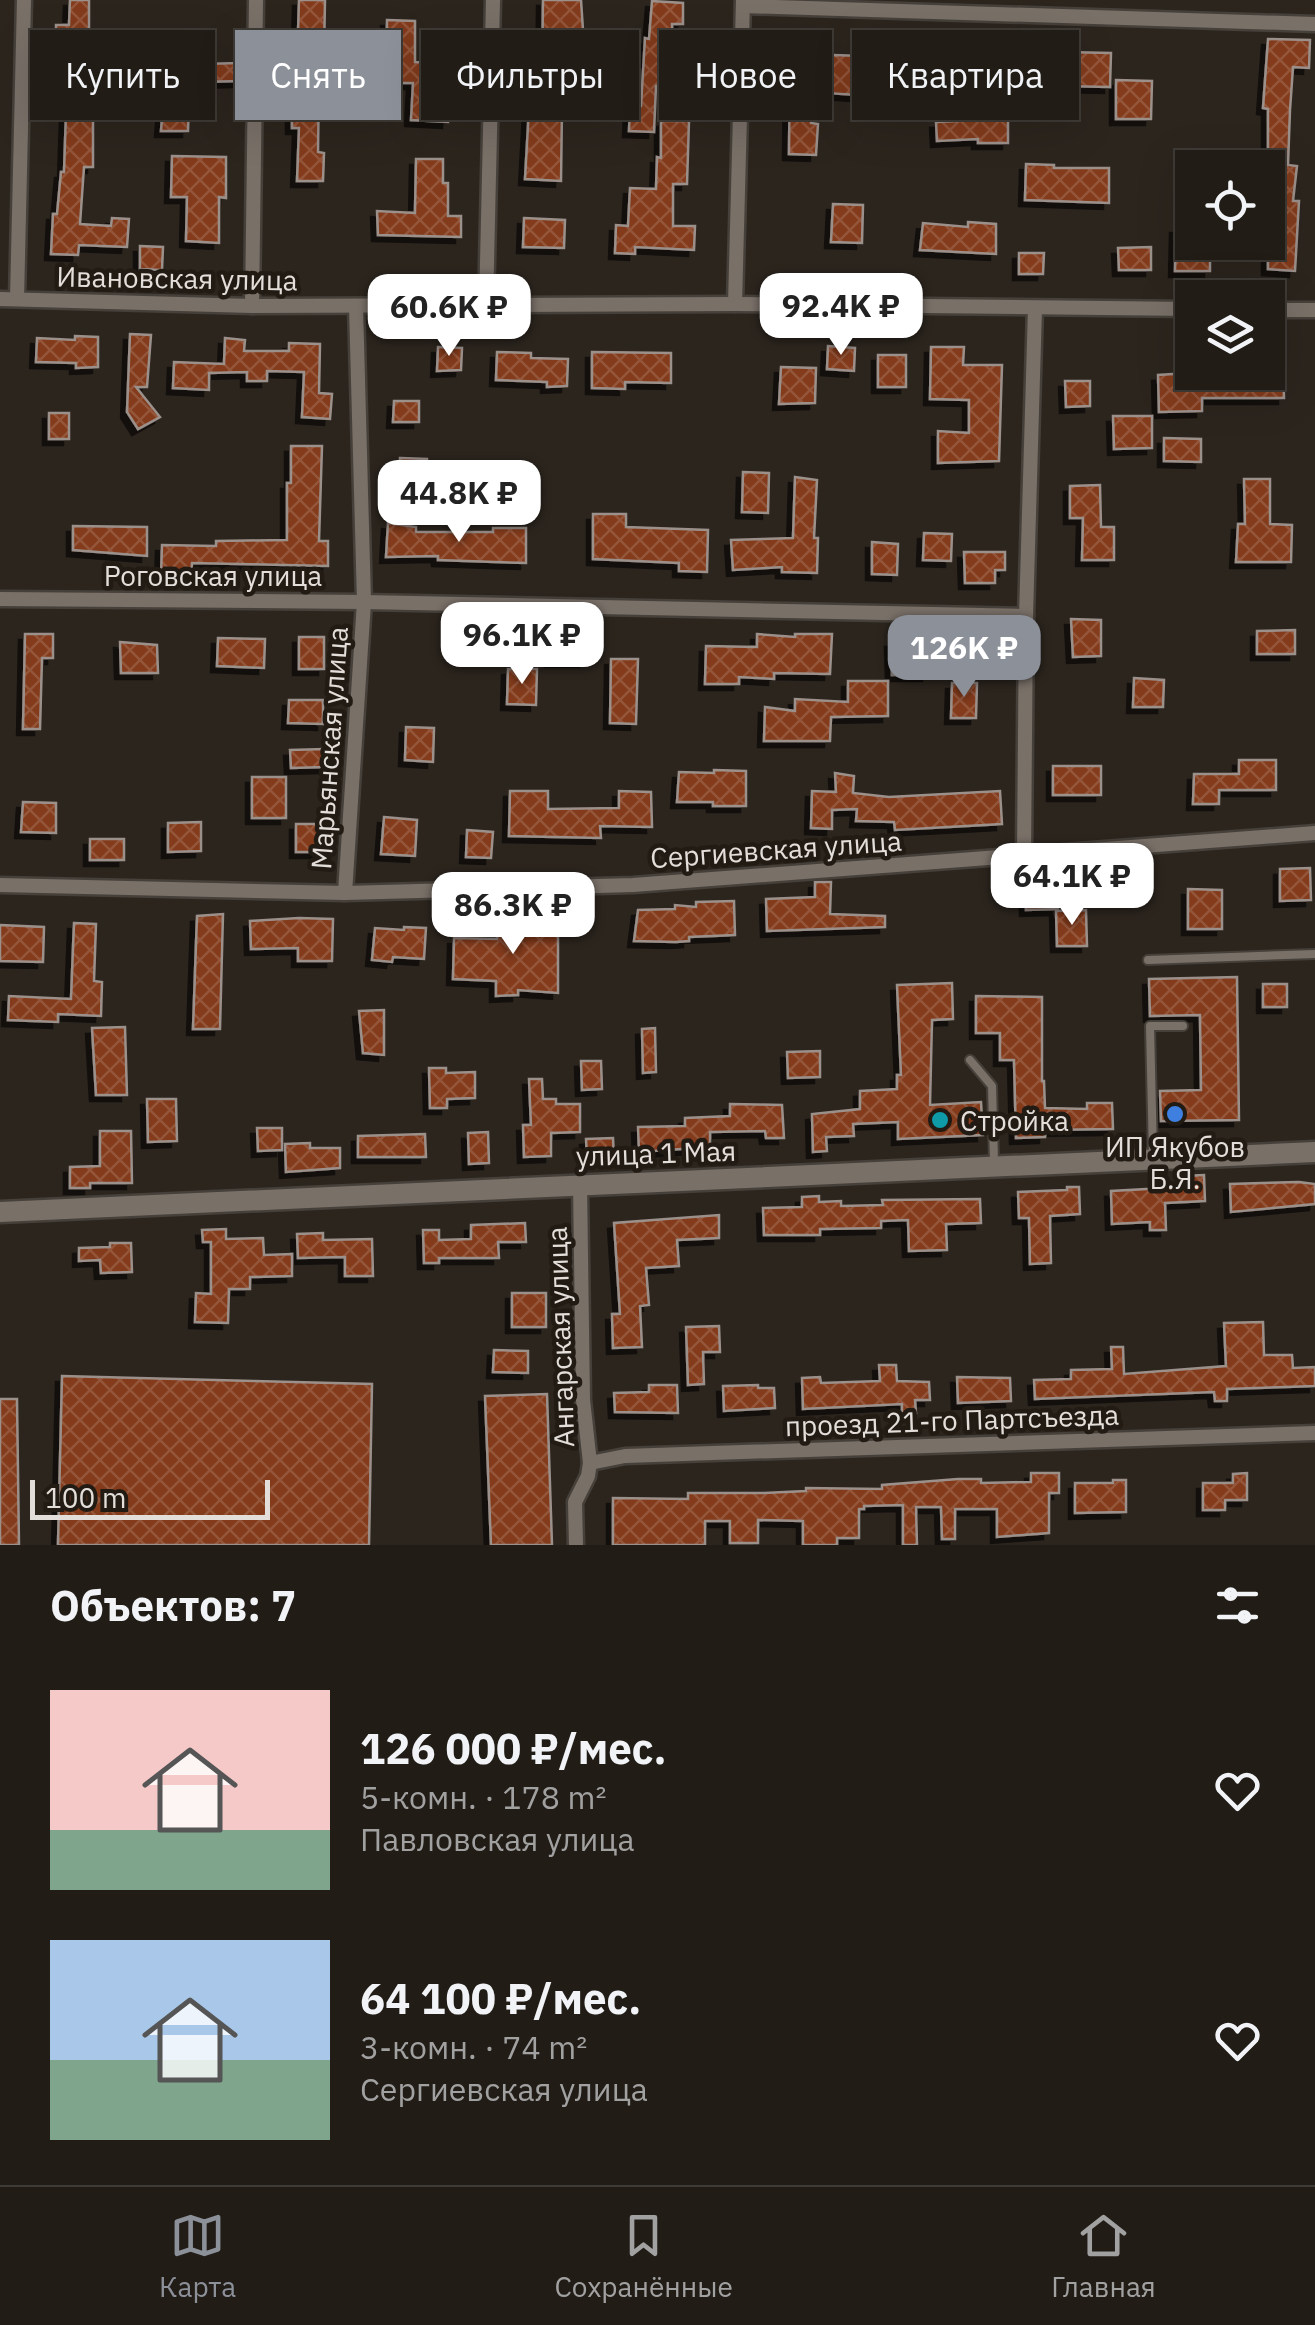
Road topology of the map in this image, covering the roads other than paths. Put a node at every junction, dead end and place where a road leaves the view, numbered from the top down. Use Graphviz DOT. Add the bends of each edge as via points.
graph roads {
  1 [pos="24,0"];
  2 [pos="256,0"];
  3 [pos="493,0"];
  4 [pos="743,3"];
  5 [pos="1315,24"];
  6 [pos="0,299"];
  7 [pos="17,299"];
  8 [pos="734,304"];
  9 [pos="252,306"];
  10 [pos="356,306"];
  11 [pos="486,307"];
  12 [pos="1035,308"];
  13 [pos="1175,309"];
  14 [pos="1285,310"];
  15 [pos="1315,310"];
  16 [pos="0,599"];
  17 [pos="364,602"];
  18 [pos="1026,616"];
  19 [pos="1315,832"];
  20 [pos="1024,855"];
  21 [pos="0,886"];
  22 [pos="344,893"];
  23 [pos="1315,954"];
  24 [pos="1148,960"];
  25 [pos="1183,1026"];
  26 [pos="970,1060"];
  27 [pos="1315,1152"];
  28 [pos="1154,1160"];
  29 [pos="994,1167"];
  30 [pos="580,1183"];
  31 [pos="0,1212"];
  32 [pos="1315,1433"];
  33 [pos="590,1463"];
  34 [pos="576,1545"];
  1 -- 7 [label="street"];
  2 -- 9 [label="street"];
  3 -- 11 [label="street"];
  4 -- 5 [label="street"];
  4 -- 8 [label="street"];
  6 -- 7 [label="street, Ивановская улица"];
  7 -- 9 [label="street, Ивановская улица"];
  8 -- 11 [label="street, Ивановская улица"];
  8 -- 12 [label="street, Ивановская улица"];
  9 -- 10 [label="street, Ивановская улица"];
  10 -- 11 [label="street, Ивановская улица"];
  10 -- 17 [label="street, Марьянская улица"];
  12 -- 13 [label="street, Ивановская улица"];
  12 -- 18 [label="street"];
  14 -- 15 [label="street"];
  16 -- 17 [label="street, Роговская улица"];
  17 -- 18 [label="street, Роговская улица"];
  17 -- 22 [label="street, Марьянская улица"];
  18 -- 20 [label="street"];
  19 -- 20 [label="street, Сергиевская улица"];
  20 -- 22 [label="street, Сергиевская улица" via="633,885"];
  21 -- 22 [label="street, Сергиевская улица"];
  23 -- 24 [label="lane"];
  25 -- 28 [label="lane" via="1150,1026"];
  26 -- 29 [label="lane" via="992,1086"];
  27 -- 28 [label="street, улица 1 Мая"];
  28 -- 29 [label="street, улица 1 Мая"];
  29 -- 30 [label="street, улица 1 Мая"];
  30 -- 31 [label="street, улица 1 Мая"];
  30 -- 33 [label="street, Ангарская улица"];
  32 -- 33 [label="street, проезд 21-го Партсъезда" via="624,1456"];
  33 -- 34 [label="street, Ангарская улица" via="575,1502"];
}
